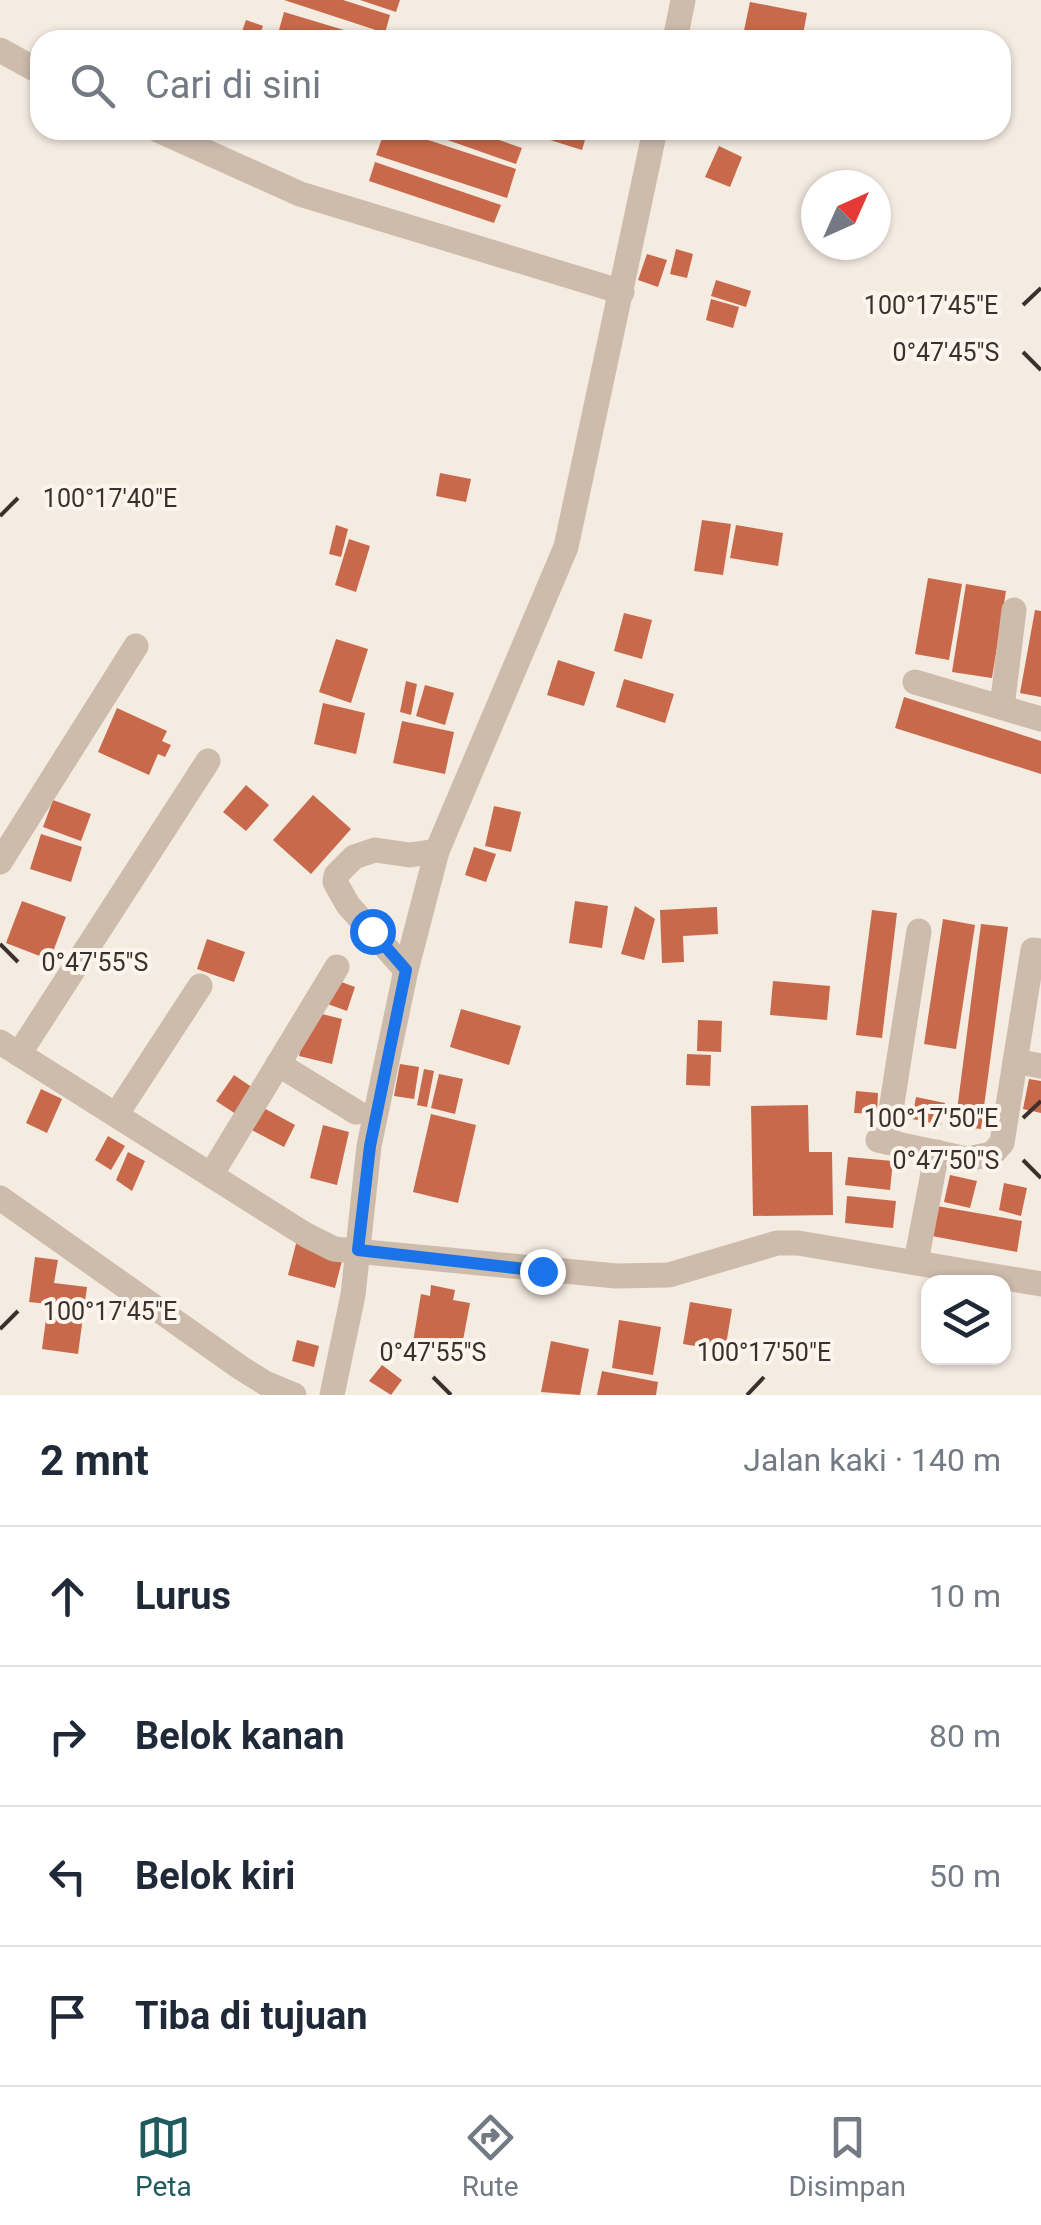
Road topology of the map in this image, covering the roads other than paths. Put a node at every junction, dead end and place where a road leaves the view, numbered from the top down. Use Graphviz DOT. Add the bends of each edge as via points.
graph roads {
  1 [pos="683,0"];
  2 [pos="676,30"];
  3 [pos="0,50"];
  4 [pos="30,66"];
  5 [pos="180,140"];
  6 [pos="653,140"];
  7 [pos="622,292"];
  8 [pos="1014,610"];
  9 [pos="136,646"];
  10 [pos="915,682"];
  11 [pos="1002,707"];
  12 [pos="1041,718"];
  13 [pos="208,761"];
  14 [pos="437,851"];
  15 [pos="0,862"];
  16 [pos="919,931"];
  17 [pos="1041,951"];
  18 [pos="337,967"];
  19 [pos="406,970"];
  20 [pos="200,986"];
  21 [pos="10,1048"];
  22 [pos="1015,1062"];
  23 [pos="278,1064"];
  24 [pos="1041,1066"];
  25 [pos="356,1112"];
  26 [pos="116,1115"];
  27 [pos="937,1152"];
  28 [pos="211,1175"];
  29 [pos="0,1198"];
  30 [pos="358,1250"];
  31 [pos="916,1262"];
  32 [pos="1041,1284"];
  33 [pos="294,1395"];
  34 [pos="332,1395"];
  1 -- 2 [label="street"];
  3 -- 4 [label="street"];
  5 -- 7 [label="street" via="300,194"];
  6 -- 7 [label="street"];
  7 -- 14 [label="street" via="566,547"];
  8 -- 11 [label="street"];
  9 -- 15 [label="street"];
  10 -- 11 [label="street"];
  11 -- 12 [label="street"];
  13 -- 21 [label="street"];
  14 -- 19 [label="street"];
  14 -- 19 [label="street" via="375,850 354,856 336,875 348,905"];
  16 -- 27 [label="street" via="882,1140"];
  17 -- 22 [label="street" via="1033,950"];
  18 -- 23 [label="street"];
  19 -- 30 [label="street" via="370,1146"];
  20 -- 26 [label="street"];
  21 -- 26 [label="street"];
  22 -- 24 [label="street"];
  22 -- 27 [label="street" via="1002,1144 982,1158"];
  23 -- 25 [label="street"];
  23 -- 28 [label="street"];
  26 -- 28 [label="street"];
  27 -- 31 [label="street"];
  28 -- 30 [label="street" via="334,1250"];
  29 -- 33 [label="street" via="241,1368"];
  30 -- 31 [label="street" via="616,1276 670,1275 798,1242"];
  30 -- 34 [label="street"];
  31 -- 32 [label="street"];
}
